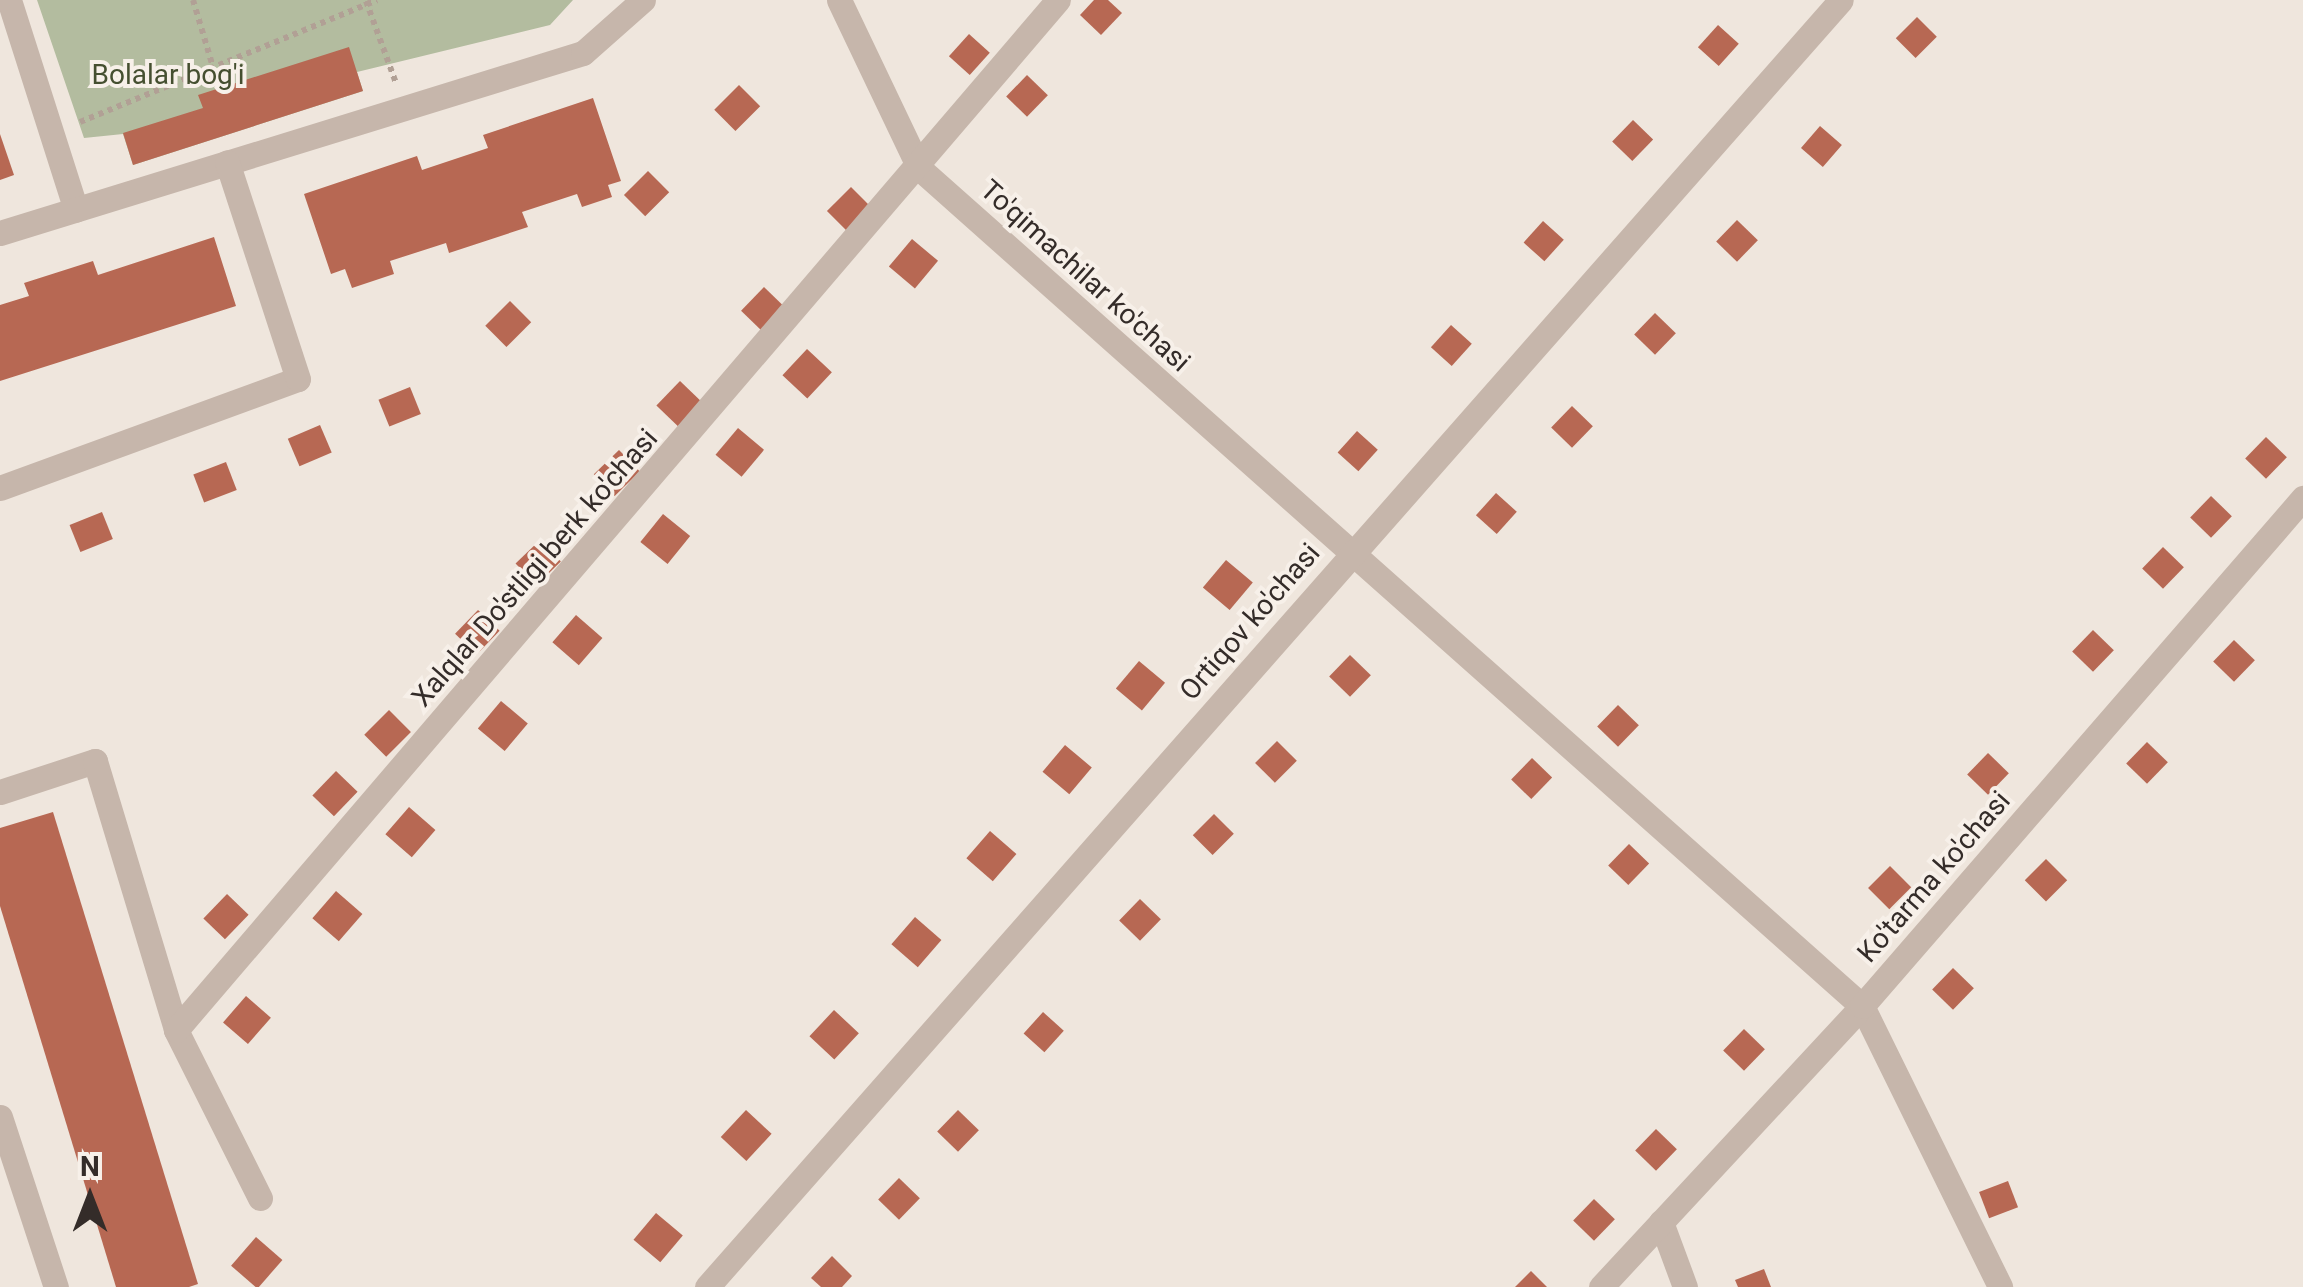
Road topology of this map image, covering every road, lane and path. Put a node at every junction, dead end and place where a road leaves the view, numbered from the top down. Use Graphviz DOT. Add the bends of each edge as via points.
graph roads {
  1 [pos="193,0"];
  2 [pos="377,0"];
  3 [pos="644,0"];
  4 [pos="839,0"];
  5 [pos="1058,0"];
  6 [pos="1842,0"];
  7 [pos="366,2"];
  8 [pos="9,16"];
  9 [pos="213,67"];
  10 [pos="406,107"];
  11 [pos="51,134"];
  12 [pos="227,162"];
  13 [pos="919,168"];
  14 [pos="76,210"];
  15 [pos="0,233"];
  16 [pos="0,488"];
  17 [pos="2303,498"];
  18 [pos="1351,552"];
  19 [pos="0,792"];
  20 [pos="1862,1006"];
  21 [pos="176,1030"];
  22 [pos="0,1117"];
  23 [pos="260,1198"];
  24 [pos="1661,1222"];
  25 [pos="56,1287"];
  26 [pos="707,1287"];
  27 [pos="1601,1287"];
  28 [pos="1685,1287"];
  29 [pos="2000,1287"];
  1 -- 9 [label="path"];
  2 -- 7 [label="path"];
  3 -- 10 [label="street" via="582,53"];
  4 -- 13 [label="street, To'qimachilar ko'chasi"];
  5 -- 13 [label="street, Xalqlar Do'stligi berk ko'chasi"];
  6 -- 18 [label="street, Ortiqov ko'chasi"];
  7 -- 9 [label="path"];
  7 -- 10 [label="path"];
  8 -- 11 [label="street"];
  9 -- 11 [label="path"];
  10 -- 12 [label="street"];
  11 -- 14 [label="street"];
  12 -- 14 [label="street"];
  12 -- 16 [label="street" via="298,378"];
  13 -- 18 [label="street, To'qimachilar ko'chasi"];
  13 -- 21 [label="street, Xalqlar Do'stligi berk ko'chasi"];
  14 -- 15 [label="street"];
  17 -- 20 [label="street, Ko'tarma ko'chasi"];
  18 -- 20 [label="street, To'qimachilar ko'chasi"];
  18 -- 26 [label="street, Ortiqov ko'chasi"];
  19 -- 21 [label="street" via="95,761"];
  20 -- 24 [label="street, Ko'tarma ko'chasi"];
  20 -- 29 [label="street"];
  21 -- 23 [label="street"];
  22 -- 25 [label="street"];
  24 -- 27 [label="street, Ko'tarma ko'chasi"];
  24 -- 28 [label="street"];
}
